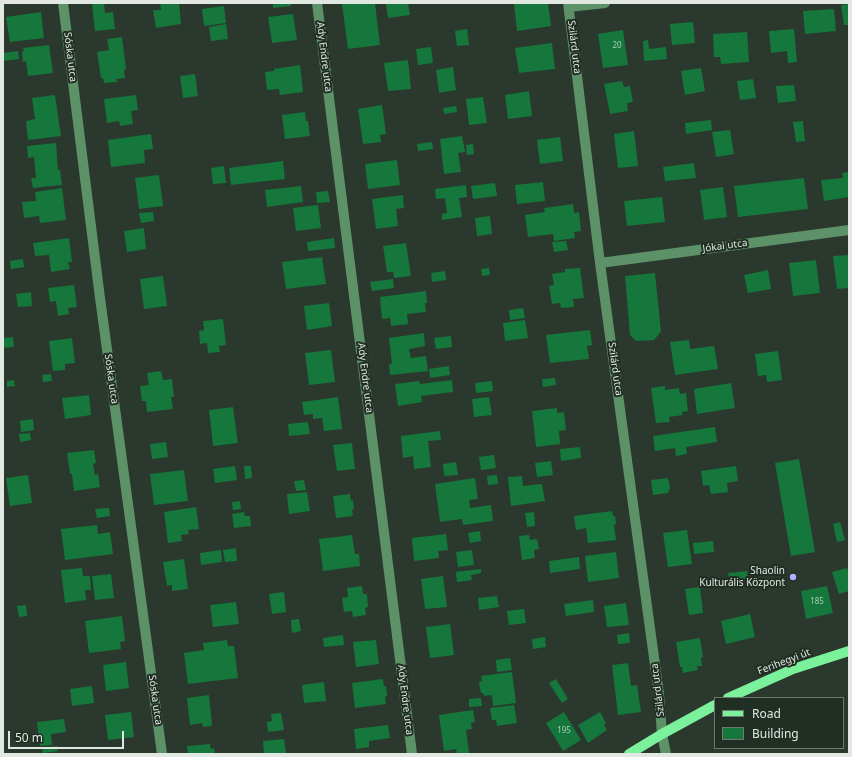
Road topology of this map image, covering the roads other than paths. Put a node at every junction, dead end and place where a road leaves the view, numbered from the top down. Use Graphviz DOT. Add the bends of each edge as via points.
graph roads {
  1 [pos="63,3"];
  2 [pos="317,3"];
  3 [pos="605,3"];
  4 [pos="569,5"];
  5 [pos="849,230"];
  6 [pos="600,263"];
  7 [pos="849,651"];
  8 [pos="730,697"];
  9 [pos="714,706"];
  10 [pos="662,734"];
  11 [pos="162,754"];
  12 [pos="412,754"];
  13 [pos="629,754"];
  14 [pos="666,754"];
  1 -- 11 [label="street, Sóska utca"];
  2 -- 12 [label="street, Ady Endre utca"];
  3 -- 4 [label="street"];
  4 -- 6 [label="street, Szilárd utca"];
  5 -- 6 [label="street, Jókai utca"];
  6 -- 10 [label="street, Szilárd utca" via="659,694"];
  7 -- 8 [label="main road, Ferihegyi út" via="793,670"];
  9 -- 10 [label="main road"];
  10 -- 13 [label="main road"];
  10 -- 14 [label="street, Szilárd utca"];
}
